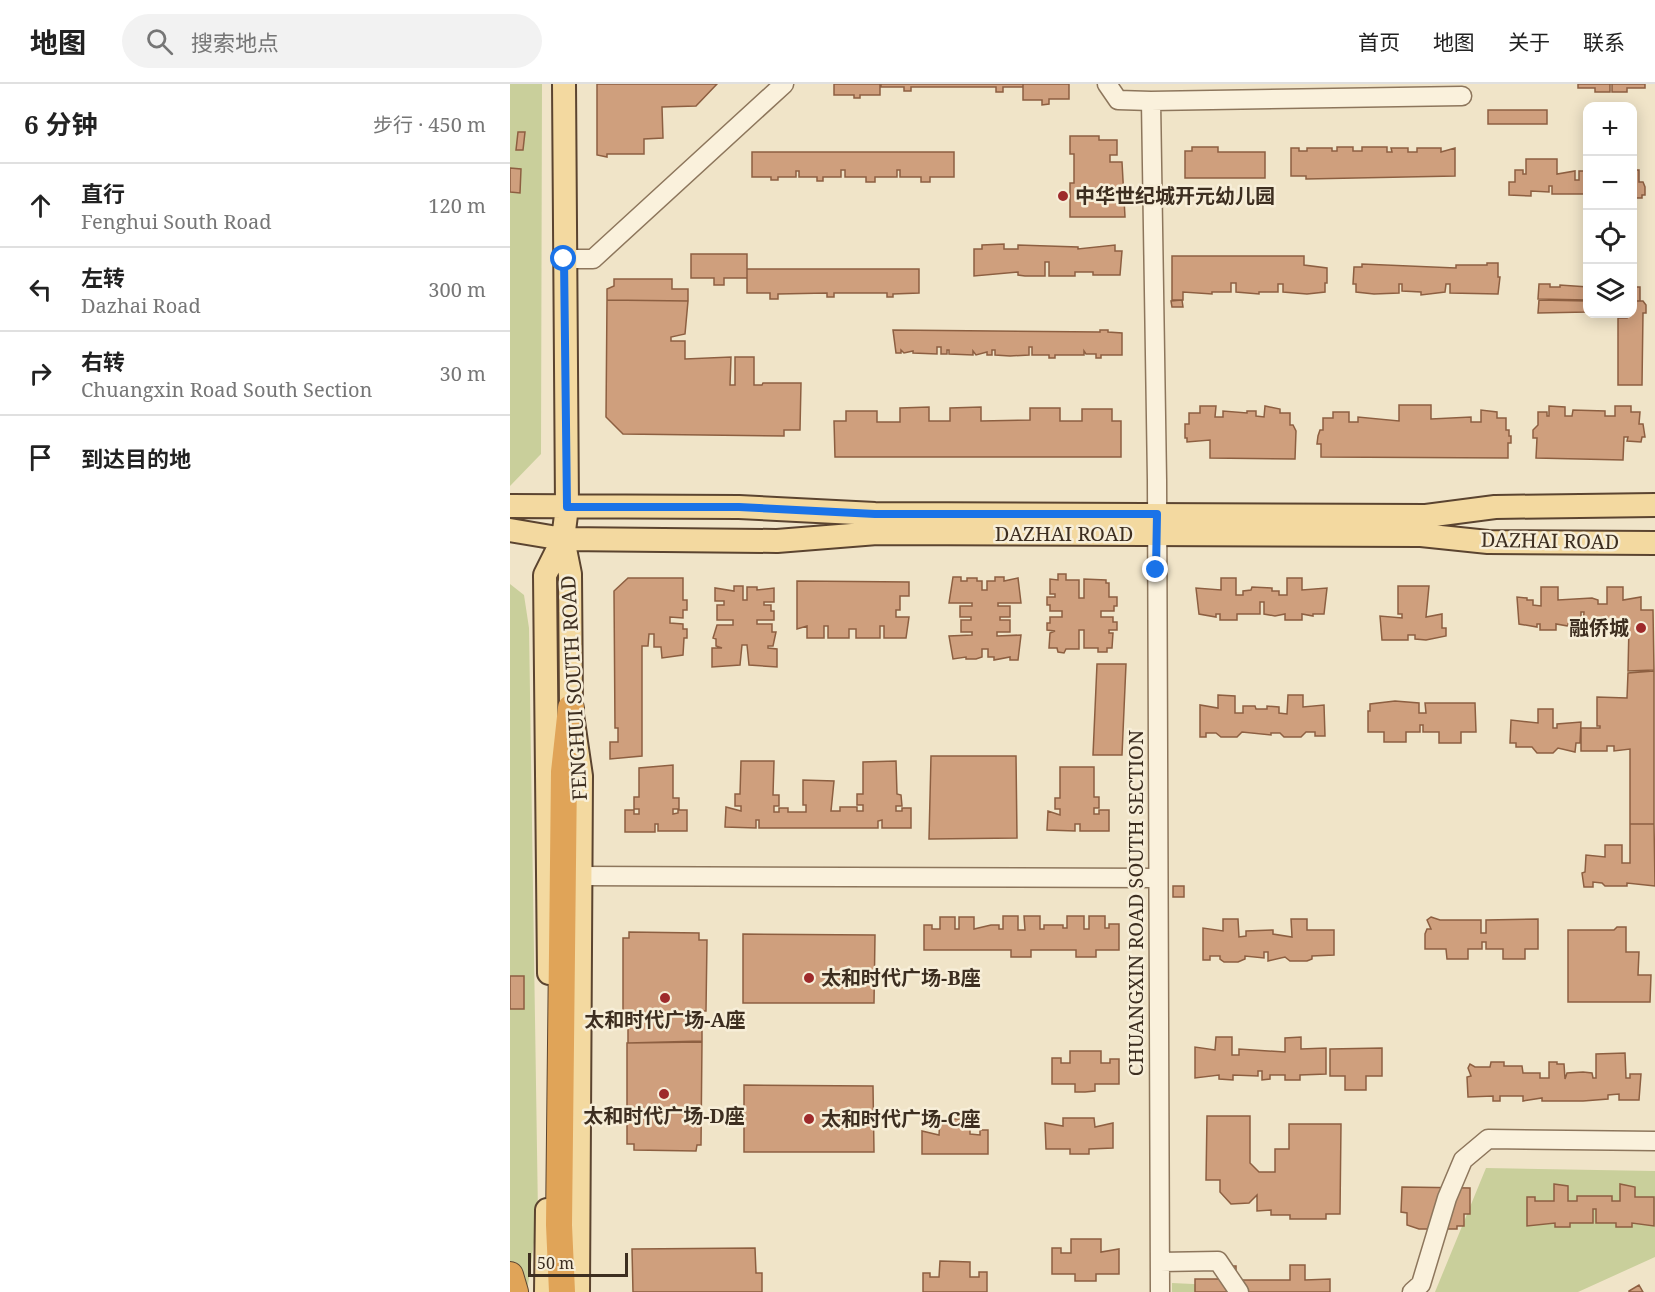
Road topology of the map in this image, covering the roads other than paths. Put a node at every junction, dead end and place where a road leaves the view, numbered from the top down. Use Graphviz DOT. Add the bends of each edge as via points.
graph roads {
  1 [pos="564,84"];
  2 [pos="784,84"];
  3 [pos="1107,84"];
  4 [pos="1462,96"];
  5 [pos="1151,102"];
  6 [pos="564,259"];
  7 [pos="1655,505"];
  8 [pos="510,506"];
  9 [pos="567,507"];
  10 [pos="1157,524"];
  11 [pos="510,530"];
  12 [pos="563,539"];
  13 [pos="1655,543"];
  14 [pos="571,708"];
  15 [pos="571,876"];
  16 [pos="1158,878"];
  17 [pos="1655,1141"];
  18 [pos="1160,1262"];
  19 [pos="510,1275"];
  20 [pos="515,1292"];
  21 [pos="546,1292"];
  22 [pos="562,1292"];
  23 [pos="578,1292"];
  24 [pos="1160,1292"];
  25 [pos="1239,1292"];
  26 [pos="1412,1292"];
  1 -- 6 [label="main road, FENGHUI SOUTH ROAD"];
  2 -- 6 [label="street" via="593,259"];
  3 -- 5 [label="street" via="1118,100"];
  4 -- 5 [label="street"];
  5 -- 10 [label="street, CHUANGXIN ROAD SOUTH SECTION"];
  6 -- 9 [label="main road, FENGHUI SOUTH ROAD"];
  7 -- 10 [label="main road, DAZHAI ROAD" via="1495,507 1426,516"];
  8 -- 9 [label="main road, DAZHAI ROAD"];
  9 -- 10 [label="main road, DAZHAI ROAD" via="739,507"];
  9 -- 12 [label="main road, FENGHUI SOUTH ROAD"];
  10 -- 12 [label="main road, DAZHAI ROAD" via="877,533 777,541"];
  10 -- 13 [label="main road, DAZHAI ROAD" via="1421,535 1488,542"];
  10 -- 16 [label="street, CHUANGXIN ROAD SOUTH SECTION"];
  11 -- 12 [label="main road, DAZHAI ROAD"];
  12 -- 14 [label="main road, FENGHUI SOUTH ROAD" via="570,574"];
  12 -- 21 [label="main road" via="545,574 550,873"];
  14 -- 15 [label="highway" via="564,772"];
  15 -- 16 [label="street"];
  15 -- 22 [label="highway" via="559,1225"];
  15 -- 23 [label="main road"];
  16 -- 18 [label="street, CHUANGXIN ROAD SOUTH SECTION"];
  17 -- 26 [label="street" via="1488,1139 1463,1160 1420,1284"];
  18 -- 24 [label="street, CHUANGXIN ROAD SOUTH SECTION"];
  18 -- 25 [label="street" via="1218,1261"];
  19 -- 20 [label="highway"];
}
